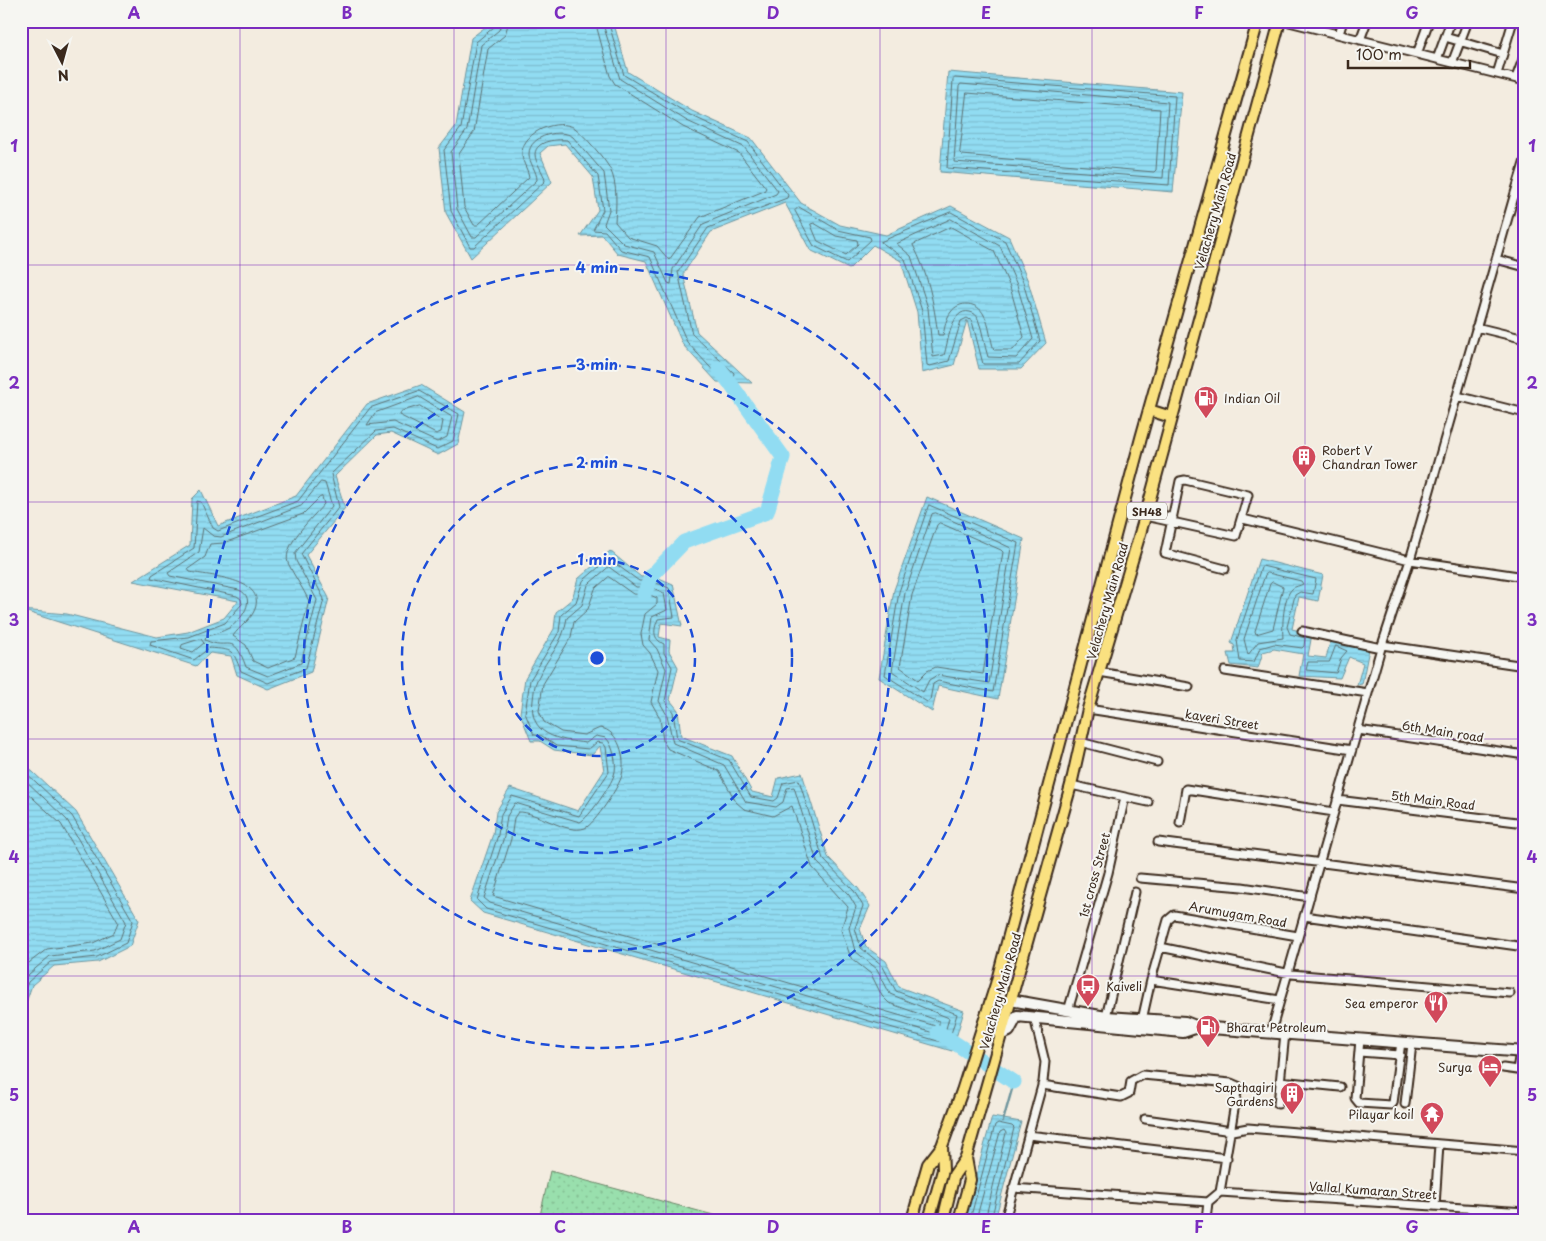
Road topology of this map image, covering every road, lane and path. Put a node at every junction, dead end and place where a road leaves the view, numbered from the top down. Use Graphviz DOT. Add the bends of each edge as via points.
graph roads {
  1 [pos="1258,21"];
  2 [pos="1280,21"];
  3 [pos="1285,21"];
  4 [pos="1343,21"];
  5 [pos="1366,21"];
  6 [pos="1429,21"];
  7 [pos="1451,21"];
  8 [pos="1468,21"];
  9 [pos="1513,21"];
  10 [pos="1339,34"];
  11 [pos="1445,37"];
  12 [pos="1360,40"];
  13 [pos="1460,42"];
  14 [pos="1417,54"];
  15 [pos="1503,54"];
  16 [pos="1525,54"];
  17 [pos="1437,59"];
  18 [pos="1452,63"];
  19 [pos="1496,74"];
  20 [pos="1516,78"];
  21 [pos="1525,80"];
  22 [pos="1525,160"];
  23 [pos="1515,194"];
  24 [pos="1525,196"];
  25 [pos="1496,259"];
  26 [pos="1525,267"];
  27 [pos="1476,327"];
  28 [pos="1525,339"];
  29 [pos="1457,396"];
  30 [pos="1149,410"];
  31 [pos="1525,413"];
  32 [pos="1171,417"];
  33 [pos="1146,513"];
  34 [pos="1243,519"];
  35 [pos="1173,521"];
  36 [pos="1410,560"];
  37 [pos="1226,569"];
  38 [pos="1525,577"];
  39 [pos="1302,631"];
  40 [pos="1382,646"];
  41 [pos="1525,666"];
  42 [pos="1225,671"];
  43 [pos="1099,672"];
  44 [pos="1189,687"];
  45 [pos="1368,693"];
  46 [pos="1088,709"];
  47 [pos="1358,730"];
  48 [pos="1080,742"];
  49 [pos="1352,750"];
  50 [pos="1525,755"];
  51 [pos="1157,762"];
  52 [pos="1071,785"];
  53 [pos="1125,797"];
  54 [pos="1337,800"];
  55 [pos="1148,802"];
  56 [pos="1334,812"];
  57 [pos="1180,823"];
  58 [pos="1525,824"];
  59 [pos="1158,842"];
  60 [pos="1319,862"];
  61 [pos="1140,878"];
  62 [pos="1525,889"];
  63 [pos="1135,892"];
  64 [pos="1310,897"];
  65 [pos="1304,916"];
  66 [pos="1298,936"];
  67 [pos="1160,947"];
  68 [pos="1525,947"];
  69 [pos="1288,973"];
  70 [pos="1151,980"];
  71 [pos="1510,993"];
  72 [pos="1010,1000"];
  73 [pos="1280,1000"];
  74 [pos="1068,1012"];
  75 [pos="1034,1017"];
  76 [pos="1106,1017"];
  77 [pos="1142,1020"];
  78 [pos="1198,1027"];
  79 [pos="1271,1032"];
  80 [pos="1285,1033"];
  81 [pos="1000,1035"];
  82 [pos="1360,1039"];
  83 [pos="1406,1043"];
  84 [pos="1359,1052"];
  85 [pos="1522,1052"];
  86 [pos="1400,1055"];
  87 [pos="1503,1068"];
  88 [pos="1521,1070"];
  89 [pos="1280,1081"];
  90 [pos="1042,1085"];
  91 [pos="1340,1087"];
  92 [pos="1402,1103"];
  93 [pos="1278,1104"];
  94 [pos="1145,1119"];
  95 [pos="1232,1131"];
  96 [pos="1028,1135"];
  97 [pos="1439,1144"];
  98 [pos="942,1146"];
  99 [pos="1525,1151"];
  100 [pos="966,1158"];
  101 [pos="1227,1158"];
  102 [pos="1014,1188"];
  103 [pos="1220,1192"];
  104 [pos="1208,1202"];
  105 [pos="1435,1206"];
  106 [pos="1525,1212"];
  107 [pos="912,1220"];
  108 [pos="929,1220"];
  109 [pos="943,1220"];
  110 [pos="959,1220"];
  111 [pos="1005,1220"];
  112 [pos="1206,1220"];
  1 -- 30 [label="main road, Velachery Main Road / SH48"];
  2 -- 32 [label="main road, Velachery Main Road / SH48"];
  3 -- 10 [label="street"];
  4 -- 10 [label="street"];
  5 -- 12 [label="street"];
  6 -- 14 [label="street"];
  7 -- 11 [label="street"];
  8 -- 13 [label="street"];
  9 -- 15 [label="street"];
  10 -- 12 [label="street"];
  11 -- 13 [label="street"];
  11 -- 17 [label="street"];
  12 -- 14 [label="street"];
  13 -- 15 [label="street"];
  13 -- 18 [label="street"];
  14 -- 17 [label="street"];
  15 -- 19 [label="street"];
  16 -- 20 [label="street"];
  17 -- 18 [label="street"];
  18 -- 19 [label="street"];
  19 -- 20 [label="street"];
  20 -- 21 [label="street"];
  22 -- 23 [label="street"];
  23 -- 24 [label="street"];
  23 -- 25 [label="street"];
  25 -- 26 [label="street"];
  25 -- 27 [label="street"];
  27 -- 28 [label="street"];
  27 -- 29 [label="street"];
  29 -- 31 [label="street"];
  29 -- 36 [label="street"];
  30 -- 32 [label="main road"];
  30 -- 98 [label="main road, Velachery Main Road / SH48" via="996,984"];
  32 -- 33 [label="main road, Velachery Main Road / SH48"];
  33 -- 35 [label="street"];
  33 -- 43 [label="main road, Velachery Main Road / SH48"];
  34 -- 35 [label="street" via="1236,536"];
  34 -- 35 [label="street" via="1248,495 1185,480 1180,481"];
  34 -- 36 [label="street"];
  35 -- 37 [label="street" via="1165,553"];
  36 -- 38 [label="street"];
  36 -- 40 [label="street"];
  39 -- 40 [label="street"];
  40 -- 41 [label="street"];
  40 -- 45 [label="street"];
  42 -- 45 [label="street"];
  43 -- 44 [label="street"];
  43 -- 46 [label="main road, Velachery Main Road / SH48"];
  45 -- 47 [label="street"];
  46 -- 48 [label="main road, Velachery Main Road / SH48"];
  46 -- 49 [label="street, kaveri Street"];
  47 -- 49 [label="street"];
  47 -- 50 [label="street, 6th Main road"];
  48 -- 51 [label="street"];
  48 -- 52 [label="main road, Velachery Main Road / SH48"];
  49 -- 54 [label="street"];
  52 -- 53 [label="street"];
  52 -- 72 [label="main road, Velachery Main Road / SH48"];
  53 -- 55 [label="street"];
  53 -- 74 [label="street, 1st cross Street" via="1108,873"];
  54 -- 56 [label="street"];
  54 -- 58 [label="street, 5th Main Road"];
  56 -- 57 [label="street" via="1186,789"];
  56 -- 60 [label="street"];
  59 -- 60 [label="street"];
  60 -- 62 [label="street"];
  60 -- 64 [label="street"];
  61 -- 64 [label="street"];
  63 -- 76 [label="street"];
  64 -- 65 [label="street"];
  65 -- 66 [label="street"];
  65 -- 68 [label="street"];
  66 -- 67 [label="street, Arumugam Road" via="1174,914 1168,920"];
  66 -- 69 [label="street"];
  67 -- 69 [label="street"];
  67 -- 70 [label="street"];
  69 -- 71 [label="street"];
  69 -- 73 [label="street"];
  70 -- 73 [label="street"];
  70 -- 77 [label="street"];
  72 -- 74 [label="main road"];
  72 -- 81 [label="main road, Velachery Main Road / SH48"];
  73 -- 79 [label="street"];
  74 -- 76 [label="main road"];
  75 -- 78 [label="main road" via="1183,1032"];
  75 -- 81 [label="main road" via="1018,1016 1009,1031"];
  75 -- 90 [label="street" via="1045,1062"];
  76 -- 77 [label="main road"];
  77 -- 78 [label="main road" via="1185,1022"];
  78 -- 79 [label="main road"];
  79 -- 80 [label="main road"];
  80 -- 82 [label="main road"];
  80 -- 89 [label="street"];
  81 -- 100 [label="main road, Velachery Main Road / SH48"];
  82 -- 83 [label="main road"];
  82 -- 84 [label="street"];
  83 -- 85 [label="main road"];
  83 -- 86 [label="street"];
  83 -- 92 [label="street"];
  84 -- 86 [label="street"];
  84 -- 86 [label="street" via="1355,1098 1359,1103 1393,1103"];
  85 -- 88 [label="street"];
  87 -- 88 [label="street"];
  89 -- 91 [label="street"];
  89 -- 93 [label="street"];
  90 -- 95 [label="street" via="1121,1097 1129,1093 1131,1081 1142,1075 1231,1083 1238,1086"];
  90 -- 96 [label="street"];
  94 -- 95 [label="street"];
  95 -- 97 [label="street" via="1248,1128"];
  95 -- 101 [label="street"];
  96 -- 101 [label="street"];
  96 -- 102 [label="street"];
  97 -- 99 [label="street"];
  97 -- 105 [label="street"];
  98 -- 107 [label="main road" via="928,1164"];
  98 -- 108 [label="main road, SH48" via="943,1170"];
  100 -- 109 [label="main road, SH48" via="954,1175"];
  100 -- 110 [label="main road" via="970,1180"];
  101 -- 103 [label="street"];
  102 -- 104 [label="street"];
  102 -- 111 [label="street"];
  103 -- 104 [label="street"];
  103 -- 105 [label="street, Vallal Kumaran Street"];
  104 -- 112 [label="street"];
  105 -- 106 [label="street, Vallal Kumaran Street"];
}
